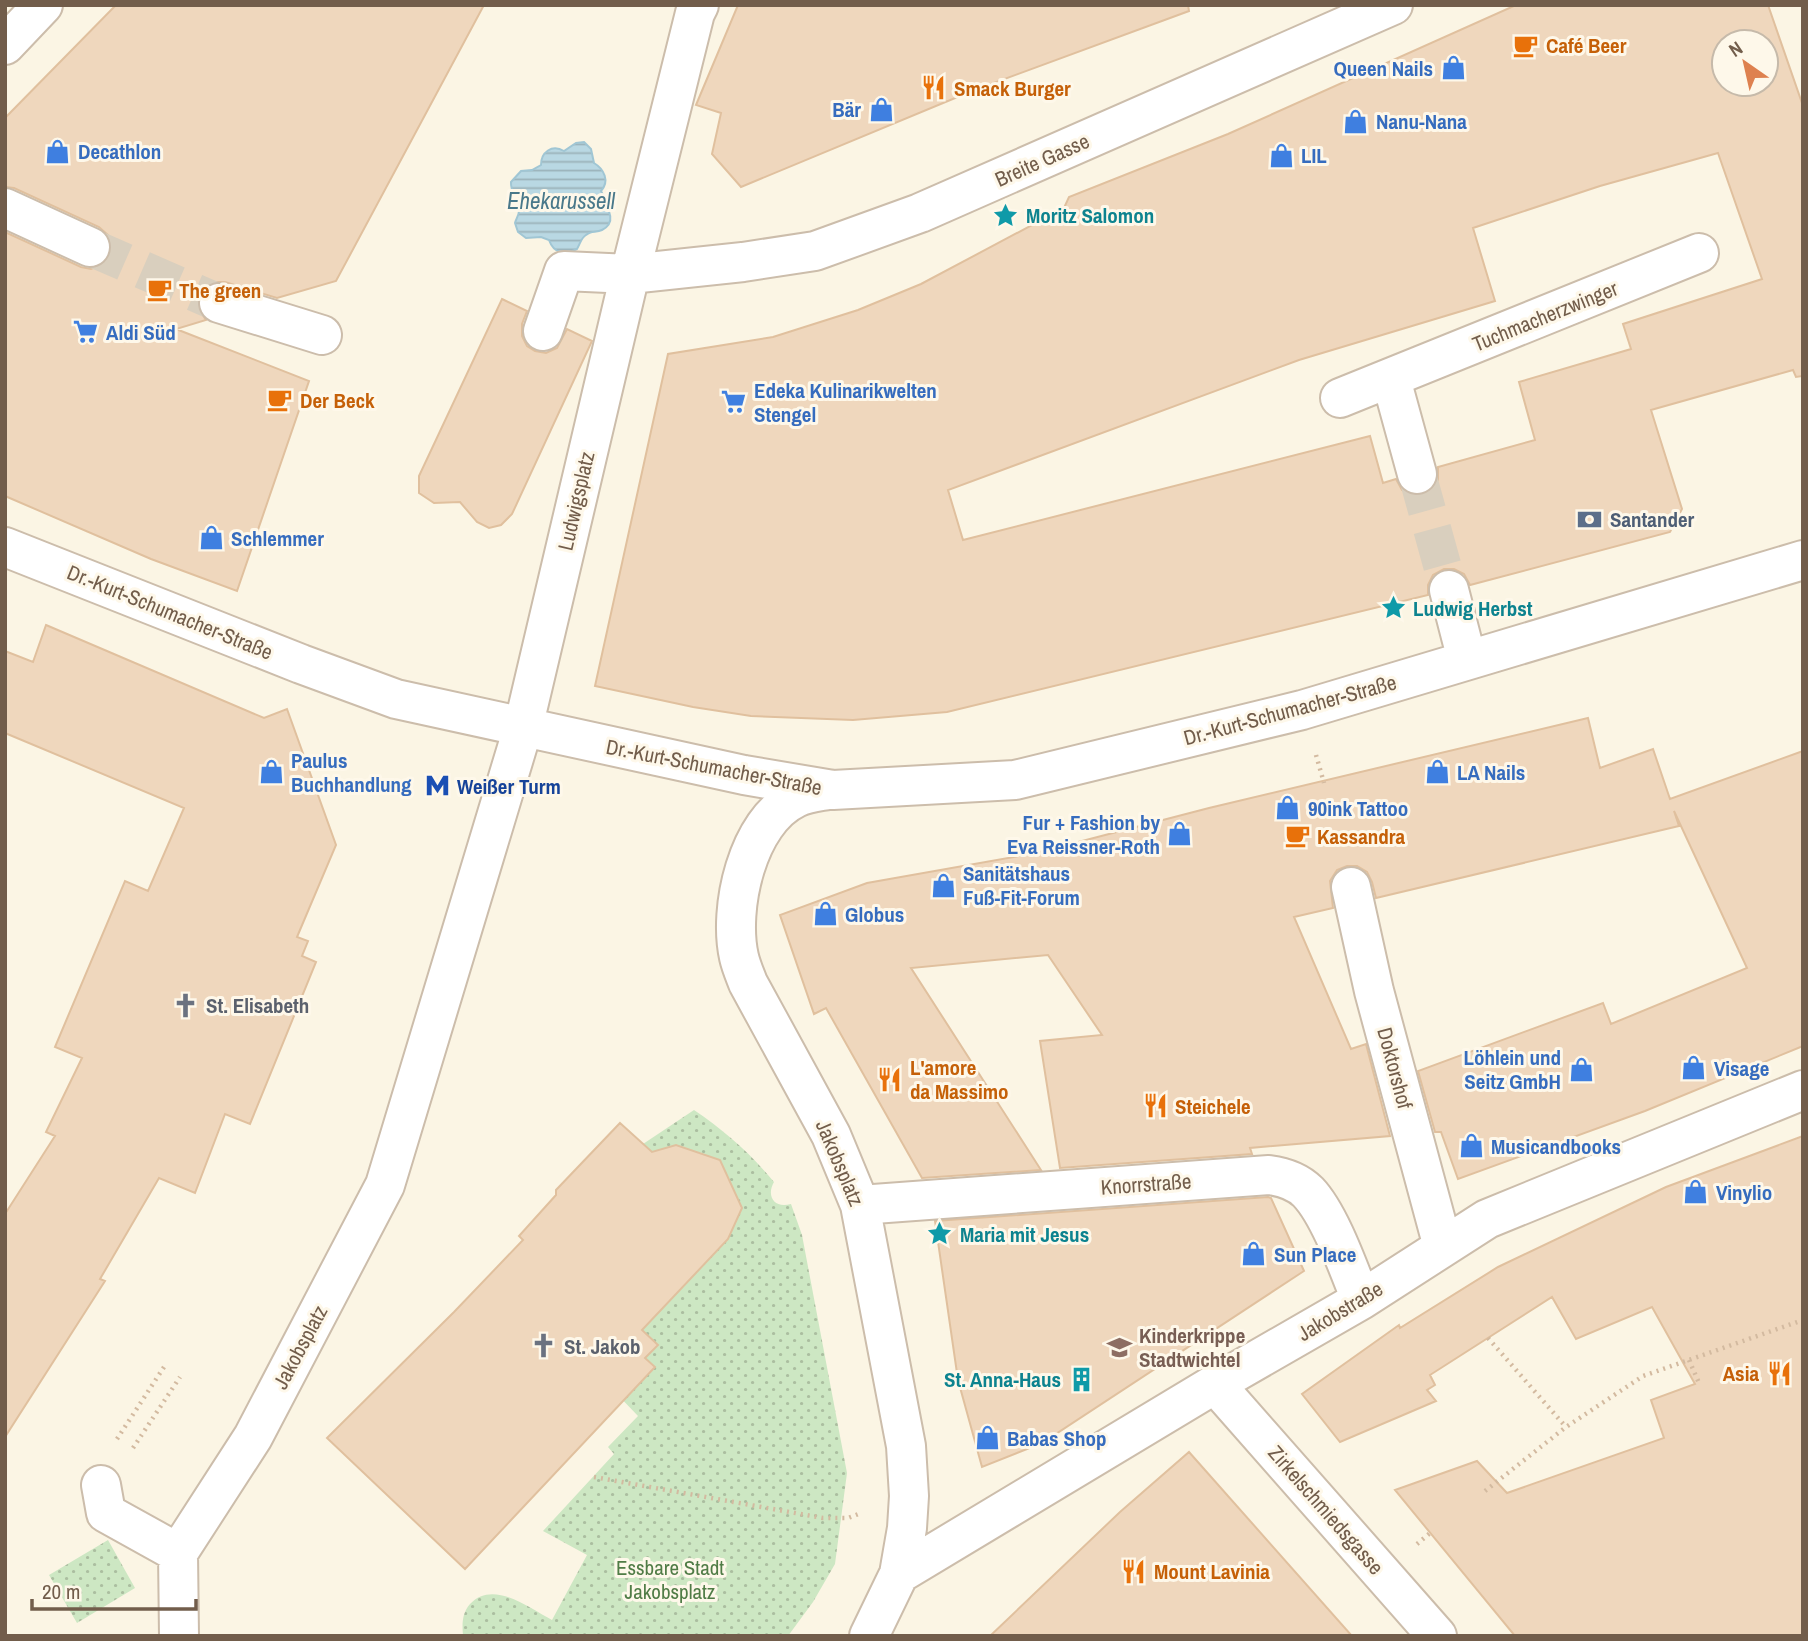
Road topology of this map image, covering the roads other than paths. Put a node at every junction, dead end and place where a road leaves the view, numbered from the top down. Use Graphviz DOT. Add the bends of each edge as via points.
graph roads {
  1 [pos="43,5"];
  2 [pos="699,5"];
  3 [pos="1393,5"];
  4 [pos="5,45"];
  5 [pos="5,208"];
  6 [pos="90,247"];
  7 [pos="1699,253"];
  8 [pos="630,274"];
  9 [pos="219,303"];
  10 [pos="542,331"];
  11 [pos="322,335"];
  12 [pos="1391,379"];
  13 [pos="1340,398"];
  14 [pos="1417,474"];
  15 [pos="5,548"];
  16 [pos="1803,560"];
  17 [pos="1448,590"];
  18 [pos="1467,660"];
  19 [pos="523,728"];
  20 [pos="833,790"];
  21 [pos="1351,887"];
  22 [pos="1803,1090"];
  23 [pos="860,1205"];
  24 [pos="1443,1247"];
  25 [pos="1361,1300"];
  26 [pos="1215,1384"];
  27 [pos="101,1485"];
  28 [pos="178,1553"];
  29 [pos="899,1574"];
  30 [pos="179,1636"];
  31 [pos="869,1636"];
  32 [pos="1437,1636"];
  1 -- 4 [label="street"];
  2 -- 8 [label="street, Ludwigsplatz"];
  3 -- 8 [label="street, Breite Gasse" via="920,213 815,251"];
  5 -- 6 [label="street"];
  7 -- 12 [label="street, Tuchmacherzwinger"];
  8 -- 10 [label="street" via="564,271"];
  8 -- 19 [label="street, Ludwigsplatz"];
  9 -- 11 [label="street"];
  12 -- 13 [label="street, Tuchmacherzwinger"];
  12 -- 14 [label="street"];
  15 -- 19 [label="street, Dr.-Kurt-Schumacher-Straße" via="396,699"];
  16 -- 18 [label="street, Dr.-Kurt-Schumacher-Straße"];
  17 -- 18 [label="street"];
  18 -- 20 [label="street, Dr.-Kurt-Schumacher-Straße" via="1302,710 1015,780"];
  19 -- 20 [label="street, Dr.-Kurt-Schumacher-Straße"];
  19 -- 28 [label="street, Jakobsplatz" via="385,1185 253,1437"];
  20 -- 23 [label="street, Jakobsplatz" via="794,798 765,825 743,875 737,930 739,957 748,983 831,1135"];
  21 -- 24 [label="street, Doktorshof"];
  22 -- 24 [label="street, Jakobstraße" via="1487,1220"];
  23 -- 25 [label="street, Knorrstraße" via="1285,1177 1316,1203"];
  23 -- 29 [label="street, Jakobsplatz" via="906,1446 909,1496"];
  24 -- 25 [label="street, Jakobstraße"];
  25 -- 26 [label="street, Jakobstraße"];
  26 -- 29 [label="street, Jakobstraße"];
  26 -- 32 [label="street, Zirkelschmiedsgasse"];
  27 -- 28 [label="street" via="106,1513"];
  28 -- 30 [label="street"];
  29 -- 31 [label="street, Jakobsplatz"];
}
